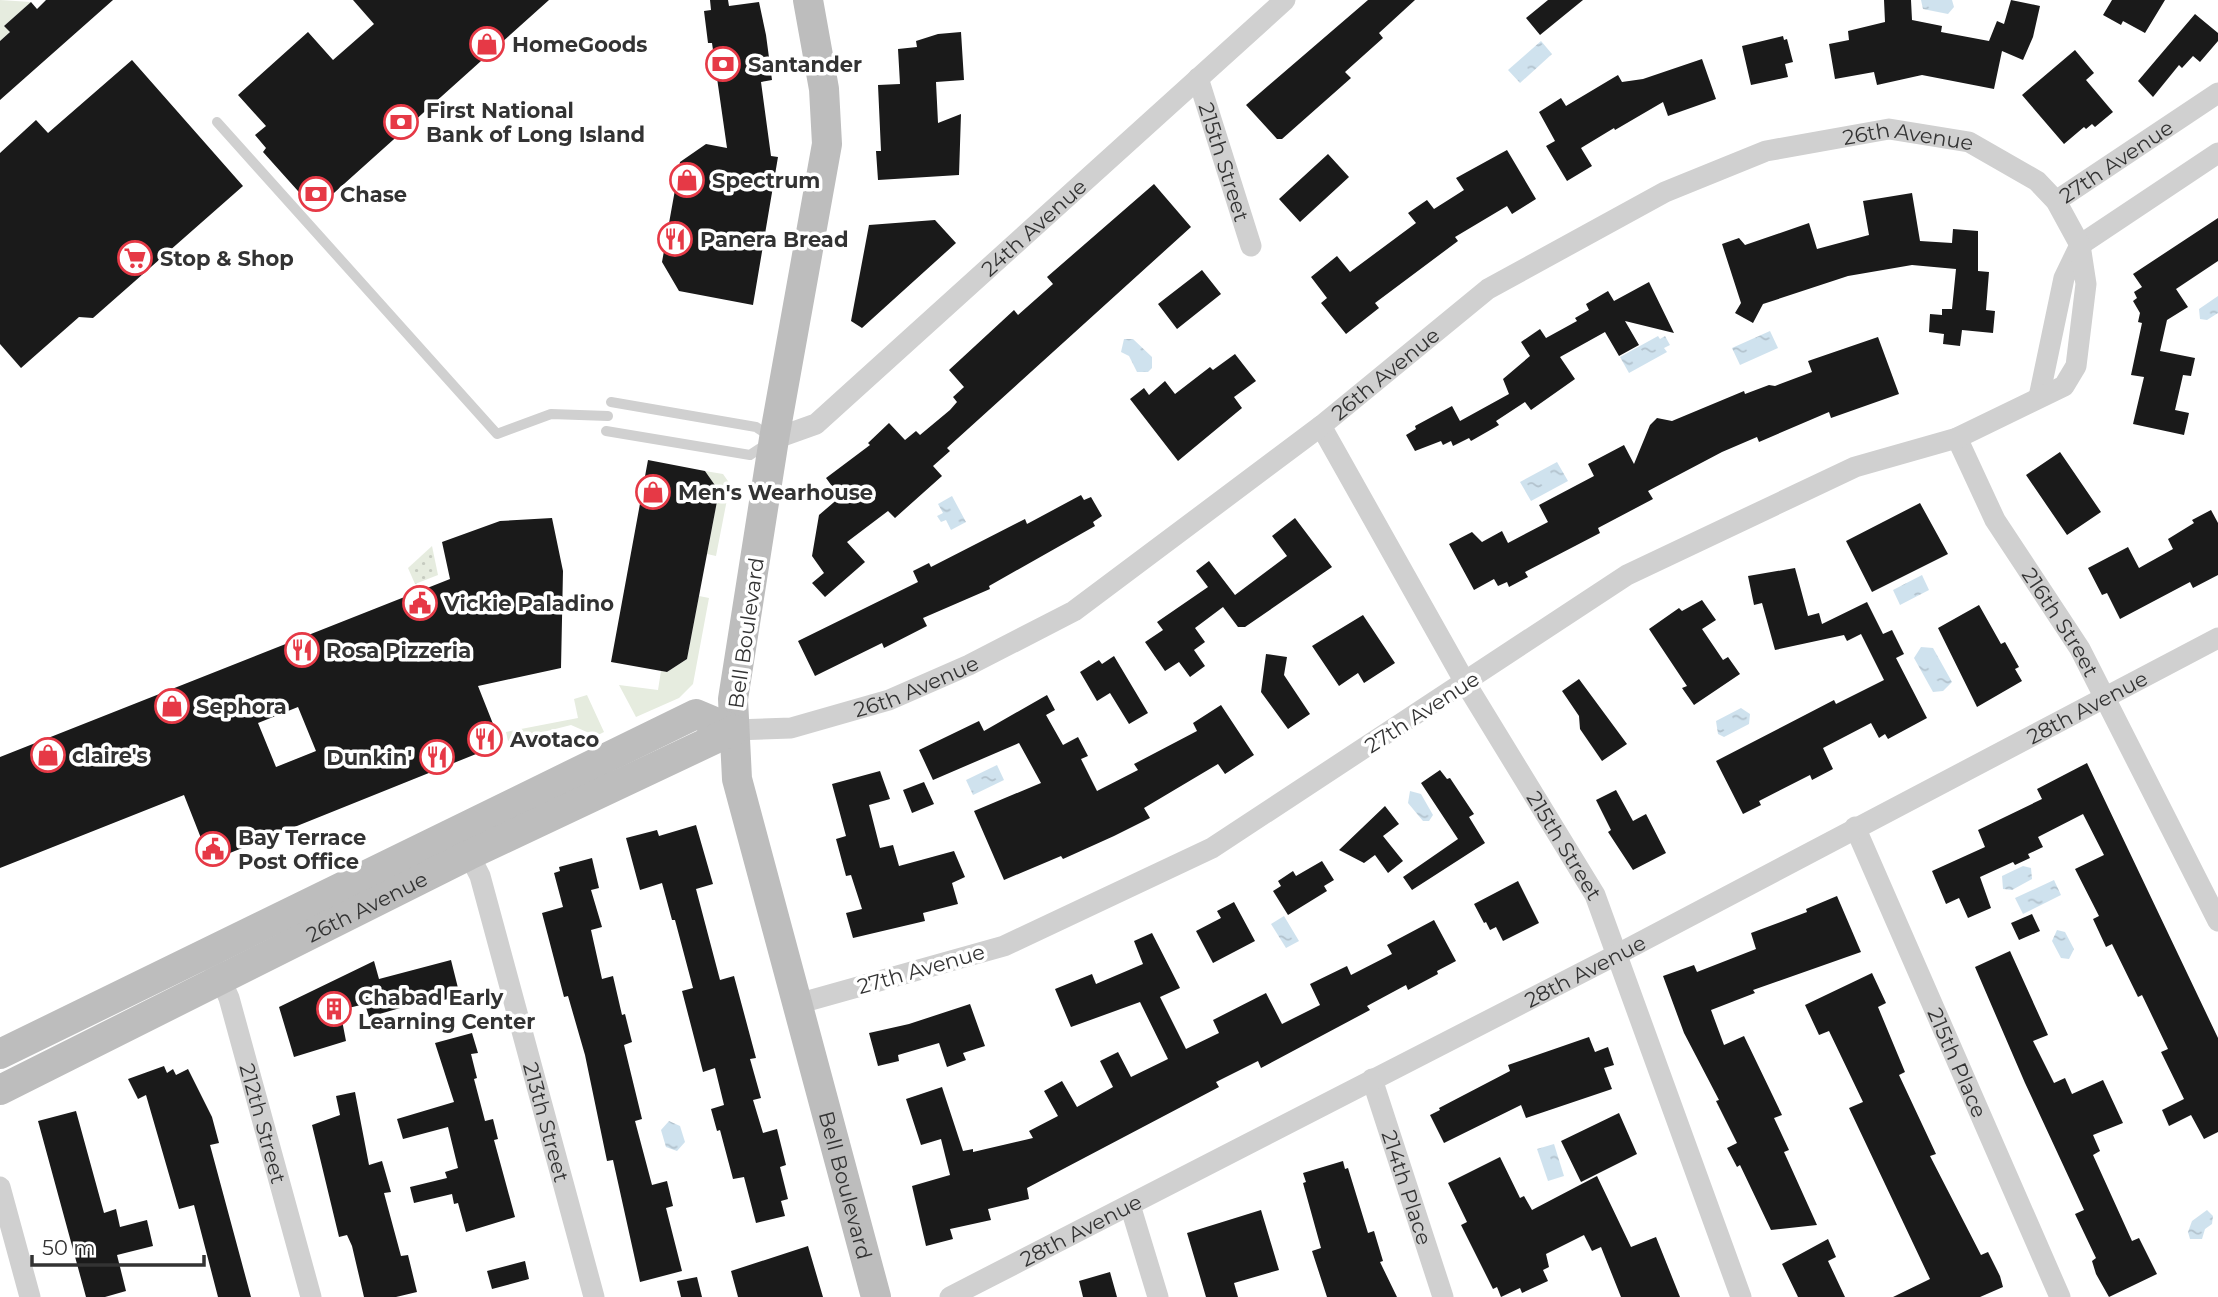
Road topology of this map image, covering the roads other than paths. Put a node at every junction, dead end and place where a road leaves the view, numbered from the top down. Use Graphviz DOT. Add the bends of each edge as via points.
graph roads {
  1 [pos="808,0"];
  2 [pos="1285,0"];
  3 [pos="1198,78"];
  4 [pos="2218,93"];
  5 [pos="217,122"];
  6 [pos="2218,153"];
  7 [pos="2056,201"];
  8 [pos="2080,245"];
  9 [pos="1251,246"];
  10 [pos="2039,397"];
  11 [pos="611,401"];
  12 [pos="608,416"];
  13 [pos="1321,426"];
  14 [pos="606,431"];
  15 [pos="1957,438"];
  16 [pos="774,439"];
  17 [pos="2218,638"];
  18 [pos="1466,684"];
  19 [pos="2106,697"];
  20 [pos="734,730"];
  21 [pos="1855,827"];
  22 [pos="462,842"];
  23 [pos="2218,921"];
  24 [pos="1616,954"];
  25 [pos="215,965"];
  26 [pos="797,1004"];
  27 [pos="0,1054"];
  28 [pos="1372,1079"];
  29 [pos="0,1090"];
  30 [pos="0,1187"];
  31 [pos="1130,1205"];
  32 [pos="30,1297"];
  33 [pos="311,1297"];
  34 [pos="594,1297"];
  35 [pos="876,1297"];
  36 [pos="950,1297"];
  37 [pos="1158,1297"];
  38 [pos="1443,1297"];
  39 [pos="1741,1297"];
  40 [pos="2060,1297"];
  1 -- 16 [label="street, Bell Boulevard" via="824,89 827,144"];
  2 -- 3 [label="street, 24th Avenue"];
  3 -- 9 [label="street, 215th Street"];
  3 -- 16 [label="street, 24th Avenue" via="816,424"];
  4 -- 7 [label="street, 27th Avenue"];
  5 -- 12 [label="lane" via="497,434 551,414"];
  6 -- 8 [label="street"];
  7 -- 8 [label="street, 27th Avenue"];
  7 -- 13 [label="street, 26th Avenue" via="2037,181 1969,142 1889,129 1766,151 1665,192 1488,289"];
  8 -- 10 [label="street" via="2064,278"];
  8 -- 10 [label="street, 27th Avenue" via="2086,284 2076,366 2064,386"];
  10 -- 15 [label="street, 27th Avenue"];
  11 -- 16 [label="lane" via="755,428"];
  13 -- 18 [label="street, 215th Street"];
  13 -- 20 [label="street, 26th Avenue" via="1074,611 970,665 889,700 791,729"];
  14 -- 16 [label="lane" via="750,455"];
  15 -- 18 [label="street, 27th Avenue" via="1856,467 1626,575"];
  15 -- 19 [label="street, 216th Street" via="1995,520"];
  16 -- 20 [label="street, Bell Boulevard" via="733,699"];
  17 -- 19 [label="street, 28th Avenue"];
  18 -- 24 [label="street, 215th Street" via="1595,895"];
  18 -- 26 [label="street, 27th Avenue" via="1212,848 1004,946"];
  19 -- 21 [label="street, 28th Avenue"];
  19 -- 23 [label="street, 216th Street"];
  20 -- 22 [label="street, 26th Avenue"];
  20 -- 26 [label="street, Bell Boulevard" via="737,779"];
  21 -- 24 [label="street, 28th Avenue"];
  21 -- 40 [label="street, 215th Place"];
  22 -- 25 [label="street, 26th Avenue"];
  22 -- 34 [label="street, 213th Street" via="481,876"];
  24 -- 28 [label="street, 28th Avenue"];
  24 -- 39 [label="street, 215th Street"];
  25 -- 27 [label="street, 26th Avenue"];
  25 -- 29 [label="street, 26th Avenue"];
  25 -- 33 [label="street, 212th Street"];
  26 -- 35 [label="street, Bell Boulevard"];
  28 -- 31 [label="street, 28th Avenue"];
  28 -- 38 [label="street, 214th Place"];
  30 -- 32 [label="street"];
  31 -- 36 [label="street, 28th Avenue"];
  31 -- 37 [label="street"];
}
